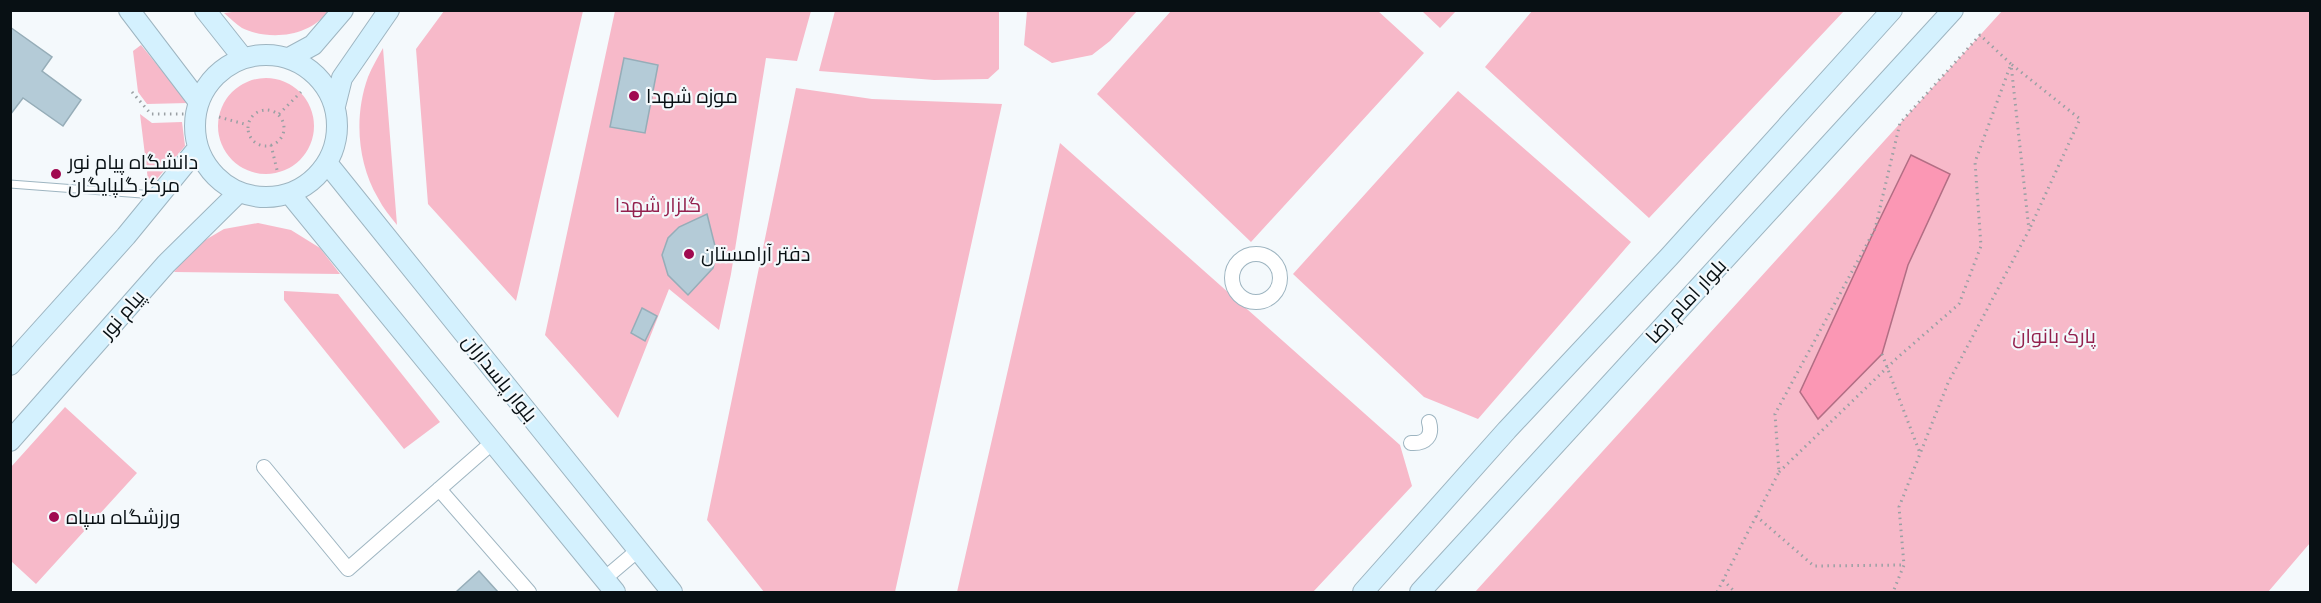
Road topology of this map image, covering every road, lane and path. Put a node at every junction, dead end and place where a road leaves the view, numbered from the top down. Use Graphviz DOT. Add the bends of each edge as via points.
graph roads {
  1 [pos="129,10"];
  2 [pos="205,10"];
  3 [pos="343,10"];
  4 [pos="389,10"];
  5 [pos="1892,10"];
  6 [pos="1953,10"];
  7 [pos="243,58"];
  8 [pos="289,58"];
  9 [pos="2011,64"];
  10 [pos="132,92"];
  11 [pos="301,92"];
  12 [pos="335,106"];
  13 [pos="198,108"];
  14 [pos="279,115"];
  15 [pos="219,117"];
  16 [pos="248,125"];
  17 [pos="271,145"];
  18 [pos="198,148"];
  19 [pos="327,163"];
  20 [pos="278,174"];
  21 [pos="10,184"];
  22 [pos="239,192"];
  23 [pos="290,194"];
  24 [pos="159,195"];
  25 [pos="2029,230"];
  26 [pos="1882,354"];
  27 [pos="10,365"];
  28 [pos="1429,422"];
  29 [pos="10,441"];
  30 [pos="493,442"];
  31 [pos="1411,443"];
  32 [pos="1920,453"];
  33 [pos="264,467"];
  34 [pos="1779,472"];
  35 [pos="439,489"];
  36 [pos="1756,516"];
  37 [pos="637,551"];
  38 [pos="1904,565"];
  39 [pos="1723,580"];
  40 [pos="609,586"];
  41 [pos="529,592"];
  42 [pos="672,592"];
  43 [pos="1363,592"];
  44 [pos="1420,592"];
  45 [pos="1717,592"];
  46 [pos="1736,592"];
  47 [pos="1893,592"];
  1 -- 13 [label="main road"];
  2 -- 7 [label="main road"];
  3 -- 8 [label="main road" via="313,45"];
  4 -- 12 [label="main road" via="342,78"];
  5 -- 43 [label="main road"];
  6 -- 44 [label="main road, بلوار امام رضا"];
  7 -- 8 [label="main road" via="266,54"];
  7 -- 13 [label="main road" via="224,68 209,83"];
  8 -- 12 [label="main road" via="309,69 325,85"];
  9 -- 25 [label="path"];
  9 -- 25 [label="path" via="2080,119"];
  9 -- 34 [label="path" via="1975,162 1981,246 1959,304 1896,358"];
  9 -- 34 [label="path" via="1980,35 1900,123 1875,229 1775,414"];
  10 -- 13 [label="path" via="150,114"];
  11 -- 14 [label="path"];
  12 -- 19 [label="main road" via="338,125"];
  13 -- 18 [label="main road"];
  14 -- 16 [label="path" via="260,111"];
  14 -- 17 [label="path" via="284,128 278,141"];
  15 -- 16 [label="path"];
  16 -- 17 [label="path" via="257,144"];
  17 -- 20 [label="path"];
  18 -- 22 [label="main road" via="221,182"];
  18 -- 24 [label="main road"];
  19 -- 23 [label="main road" via="311,182"];
  19 -- 37 [label="main road, بلوار پاسداران"];
  21 -- 24 [label="lane"];
  22 -- 23 [label="main road" via="273,198"];
  22 -- 29 [label="main road, پیام نور" via="166,264"];
  23 -- 30 [label="main road"];
  24 -- 27 [label="main road"];
  25 -- 32 [label="path" via="1948,383"];
  26 -- 32 [label="path"];
  28 -- 31 [label="street" via="1427,439"];
  30 -- 35 [label="street" via="466,474"];
  30 -- 40 [label="main road"];
  32 -- 38 [label="path" via="1899,507"];
  33 -- 35 [label="street" via="348,569"];
  34 -- 36 [label="path"];
  35 -- 41 [label="street"];
  36 -- 38 [label="path" via="1814,566"];
  36 -- 39 [label="path"];
  37 -- 40 [label="street"];
  37 -- 42 [label="main road, بلوار پاسداران"];
  38 -- 47 [label="path"];
  39 -- 45 [label="path"];
  39 -- 46 [label="path"];
}
